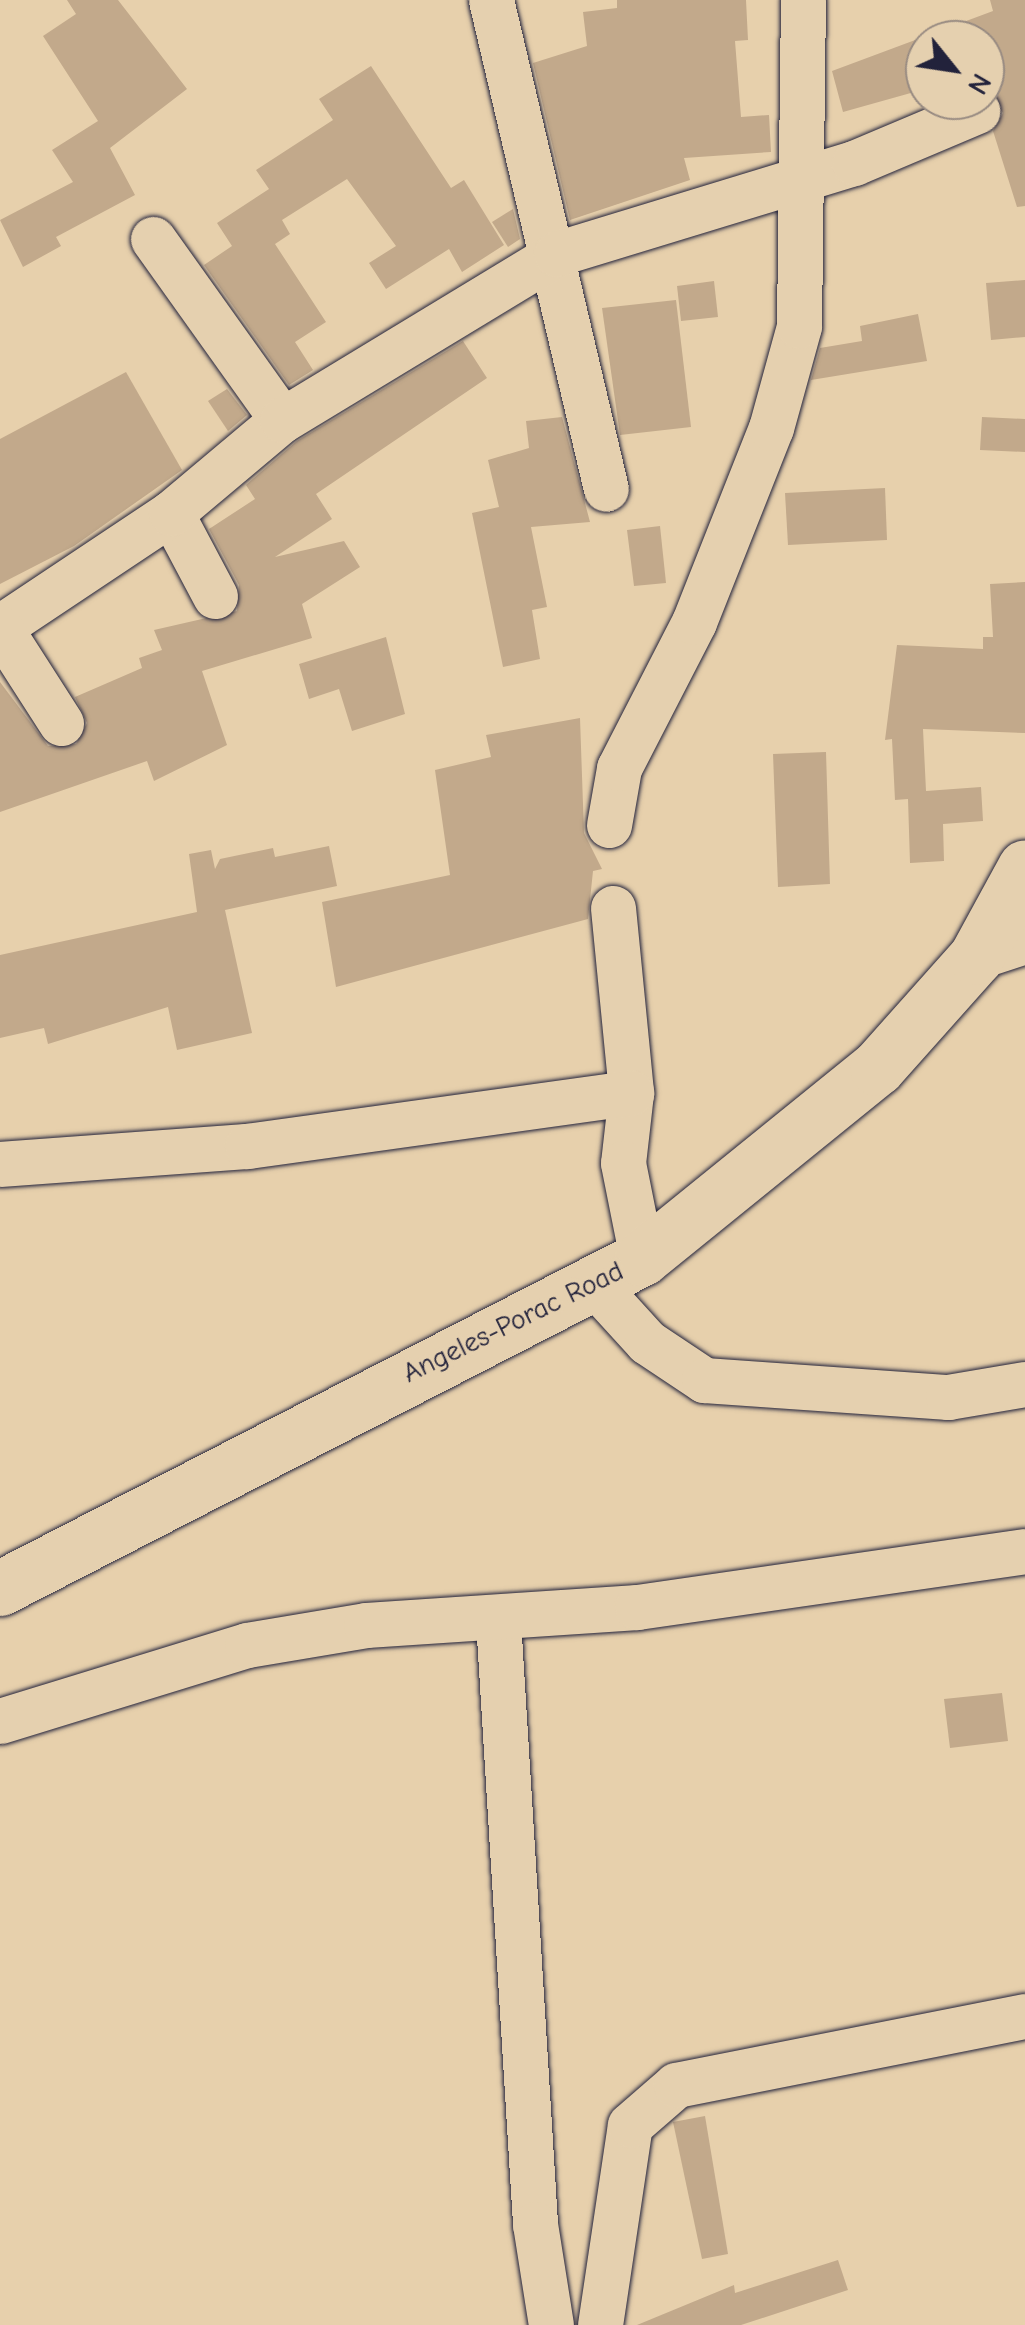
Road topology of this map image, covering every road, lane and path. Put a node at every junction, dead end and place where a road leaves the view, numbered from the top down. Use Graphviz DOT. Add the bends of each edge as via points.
graph roads {
  1 [pos="490,0"];
  2 [pos="803,0"];
  3 [pos="957,120"];
  4 [pos="804,180"];
  5 [pos="153,239"];
  6 [pos="556,254"];
  7 [pos="282,420"];
  8 [pos="606,489"];
  9 [pos="171,513"];
  10 [pos="215,596"];
  11 [pos="0,628"];
  12 [pos="60,723"];
  13 [pos="610,825"];
  14 [pos="1025,867"];
  15 [pos="612,908"];
  16 [pos="1000,949"];
  17 [pos="631,1093"];
  18 [pos="0,1164"];
  19 [pos="642,1258"];
  20 [pos="596,1286"];
  21 [pos="1025,1384"];
  22 [pos="1025,1552"];
  23 [pos="0,1588"];
  24 [pos="498,1620"];
  25 [pos="0,1721"];
  26 [pos="1025,2016"];
  27 [pos="551,2325"];
  28 [pos="600,2325"];
  1 -- 6 [label="street"];
  2 -- 4 [label="street"];
  3 -- 4 [label="street"];
  4 -- 6 [label="street"];
  4 -- 13 [label="street" via="800,326 787,377 694,622 619,768"];
  5 -- 7 [label="street"];
  6 -- 7 [label="street"];
  6 -- 8 [label="street"];
  7 -- 9 [label="street"];
  9 -- 10 [label="street"];
  9 -- 11 [label="street"];
  11 -- 12 [label="street"];
  14 -- 16 [label="main road, Angeles-Porac Road"];
  15 -- 17 [label="street"];
  16 -- 19 [label="main road, Angeles-Porac Road" via="877,1068"];
  17 -- 18 [label="street" via="248,1146"];
  17 -- 19 [label="street" via="623,1163"];
  19 -- 20 [label="main road, Angeles-Porac Road"];
  20 -- 21 [label="street" via="647,1342 704,1380 948,1396"];
  20 -- 23 [label="main road, Angeles-Porac Road" via="378,1387"];
  22 -- 24 [label="street"];
  24 -- 25 [label="street" via="366,1625 247,1645"];
  24 -- 27 [label="street" via="534,2224"];
  26 -- 28 [label="street" via="676,2085 630,2125"];
}
